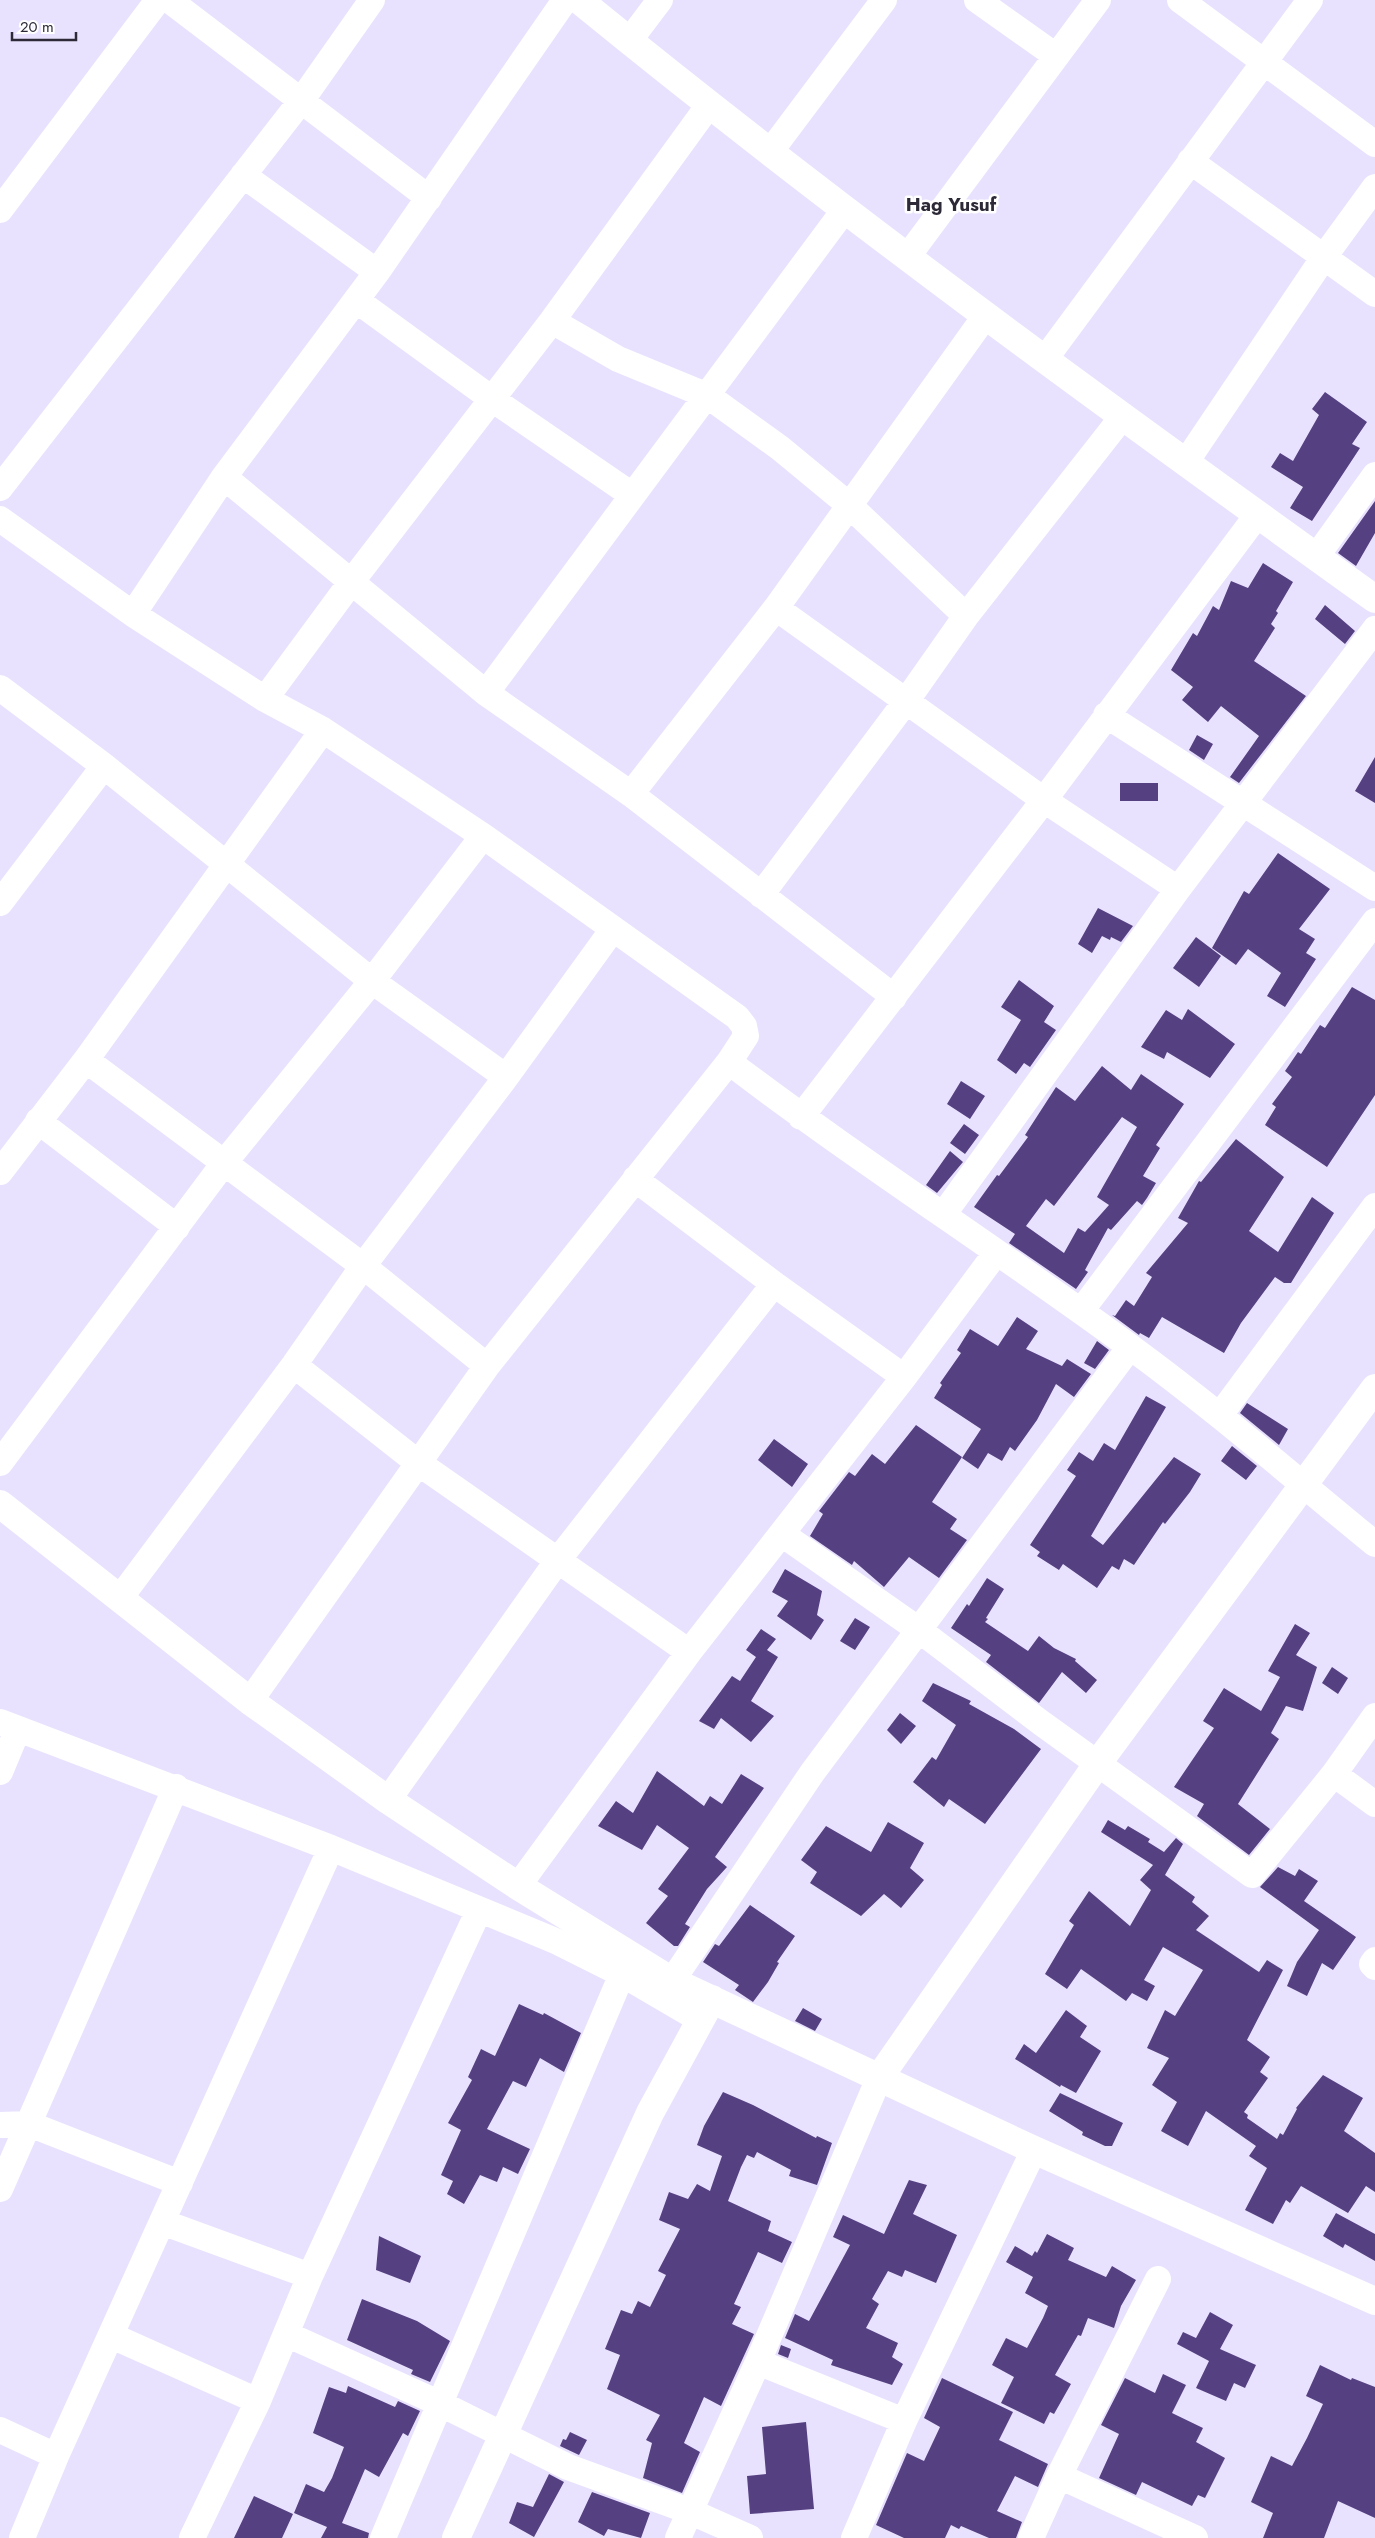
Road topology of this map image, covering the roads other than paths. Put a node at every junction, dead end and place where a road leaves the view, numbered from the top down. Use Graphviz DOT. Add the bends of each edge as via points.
graph roads {
  1 [pos="158,0"];
  2 [pos="169,0"];
  3 [pos="372,0"];
  4 [pos="565,0"];
  5 [pos="579,0"];
  6 [pos="660,0"];
  7 [pos="884,0"];
  8 [pos="977,0"];
  9 [pos="1098,0"];
  10 [pos="1180,0"];
  11 [pos="1310,0"];
  12 [pos="629,41"];
  13 [pos="1056,56"];
  14 [pos="1264,61"];
  15 [pos="300,101"];
  16 [pos="710,105"];
  17 [pos="1375,144"];
  18 [pos="770,152"];
  19 [pos="1190,160"];
  20 [pos="244,175"];
  21 [pos="1375,187"];
  22 [pos="429,198"];
  23 [pos="845,209"];
  24 [pos="0,210"];
  25 [pos="908,256"];
  26 [pos="1324,257"];
  27 [pos="377,272"];
  28 [pos="1375,294"];
  29 [pos="356,300"];
  30 [pos="986,315"];
  31 [pos="552,321"];
  32 [pos="1045,359"];
  33 [pos="708,396"];
  34 [pos="492,399"];
  35 [pos="1123,416"];
  36 [pos="1186,462"];
  37 [pos="1375,475"];
  38 [pos="224,477"];
  39 [pos="0,488"];
  40 [pos="632,495"];
  41 [pos="849,505"];
  42 [pos="1258,514"];
  43 [pos="0,519"];
  44 [pos="1316,557"];
  45 [pos="352,582"];
  46 [pos="1375,599"];
  47 [pos="776,608"];
  48 [pos="133,614"];
  49 [pos="966,616"];
  50 [pos="1375,629"];
  51 [pos="0,688"];
  52 [pos="486,693"];
  53 [pos="265,699"];
  54 [pos="907,700"];
  55 [pos="1106,715"];
  56 [pos="323,730"];
  57 [pos="104,766"];
  58 [pos="631,794"];
  59 [pos="1044,800"];
  60 [pos="1244,802"];
  61 [pos="484,836"];
  62 [pos="226,864"];
  63 [pos="1375,888"];
  64 [pos="1178,889"];
  65 [pos="761,895"];
  66 [pos="0,903"];
  67 [pos="1375,921"];
  68 [pos="613,929"];
  69 [pos="372,981"];
  70 [pos="894,997"];
  71 [pos="86,1060"];
  72 [pos="728,1062"];
  73 [pos="506,1077"];
  74 [pos="801,1117"];
  75 [pos="38,1121"];
  76 [pos="5,1155"];
  77 [pos="224,1163"];
  78 [pos="635,1179"];
  79 [pos="1375,1206"];
  80 [pos="943,1215"];
  81 [pos="177,1227"];
  82 [pos="996,1253"];
  83 [pos="363,1266"];
  84 [pos="774,1284"];
  85 [pos="1081,1311"];
  86 [pos="1130,1347"];
  87 [pos="294,1365"];
  88 [pos="487,1366"];
  89 [pos="904,1378"];
  90 [pos="1375,1388"];
  91 [pos="1220,1415"];
  92 [pos="417,1462"];
  93 [pos="0,1463"];
  94 [pos="1302,1485"];
  95 [pos="0,1504"];
  96 [pos="782,1534"];
  97 [pos="1375,1544"];
  98 [pos="558,1560"];
  99 [pos="120,1598"];
  100 [pos="918,1630"];
  101 [pos="689,1652"];
  102 [pos="250,1701"];
  103 [pos="1375,1716"];
  104 [pos="9,1726"];
  105 [pos="1098,1763"];
  106 [pos="0,1772"];
  107 [pos="1334,1774"];
  108 [pos="176,1787"];
  109 [pos="388,1800"];
  110 [pos="1375,1804"];
  111 [pos="331,1848"];
  112 [pos="518,1886"];
  113 [pos="480,1910"];
  114 [pos="1375,1960"];
  115 [pos="1375,1967"];
  116 [pos="622,1974"];
  117 [pos="672,1981"];
  118 [pos="705,2009"];
  119 [pos="879,2078"];
  120 [pos="29,2124"];
  121 [pos="0,2125"];
  122 [pos="1034,2150"];
  123 [pos="180,2183"];
  124 [pos="0,2189"];
  125 [pos="162,2222"];
  126 [pos="310,2276"];
  127 [pos="1158,2279"];
  128 [pos="1375,2301"];
  129 [pos="286,2334"];
  130 [pos="112,2336"];
  131 [pos="758,2362"];
  132 [pos="258,2401"];
  133 [pos="441,2404"];
  134 [pos="904,2421"];
  135 [pos="0,2430"];
  136 [pos="502,2435"];
  137 [pos="56,2456"];
  138 [pos="1059,2476"];
  139 [pos="689,2512"];
  140 [pos="28,2536"];
  141 [pos="192,2538"];
  142 [pos="383,2538"];
  143 [pos="456,2538"];
  144 [pos="678,2538"];
  145 [pos="750,2538"];
  146 [pos="854,2538"];
  147 [pos="1031,2538"];
  148 [pos="1195,2538"];
  1 -- 24 [label="street"];
  2 -- 15 [label="street"];
  3 -- 15 [label="street"];
  4 -- 22 [label="street"];
  5 -- 12 [label="street"];
  6 -- 12 [label="street"];
  7 -- 18 [label="street"];
  8 -- 13 [label="street"];
  9 -- 13 [label="street"];
  10 -- 14 [label="street"];
  11 -- 14 [label="street"];
  12 -- 16 [label="street"];
  13 -- 25 [label="street"];
  14 -- 17 [label="street"];
  14 -- 19 [label="street"];
  15 -- 20 [label="street"];
  15 -- 22 [label="street"];
  16 -- 18 [label="street"];
  16 -- 31 [label="street"];
  18 -- 23 [label="street"];
  19 -- 26 [label="street"];
  19 -- 32 [label="street"];
  20 -- 27 [label="street"];
  20 -- 39 [label="street"];
  21 -- 26 [label="street"];
  22 -- 27 [label="street"];
  23 -- 25 [label="street"];
  23 -- 33 [label="street"];
  25 -- 30 [label="street"];
  26 -- 28 [label="street"];
  26 -- 36 [label="street"];
  27 -- 29 [label="street"];
  29 -- 34 [label="street"];
  29 -- 38 [label="street"];
  30 -- 32 [label="street"];
  30 -- 41 [label="street"];
  31 -- 33 [label="street" via="618,359"];
  31 -- 34 [label="street"];
  32 -- 35 [label="street"];
  33 -- 40 [label="street"];
  33 -- 41 [label="street" via="780,448"];
  34 -- 40 [label="street"];
  34 -- 45 [label="street"];
  35 -- 36 [label="street"];
  35 -- 49 [label="street"];
  36 -- 42 [label="street"];
  37 -- 44 [label="street"];
  38 -- 45 [label="street"];
  38 -- 48 [label="street"];
  40 -- 52 [label="street"];
  41 -- 47 [label="street"];
  41 -- 49 [label="street"];
  42 -- 44 [label="street"];
  42 -- 55 [label="street"];
  43 -- 48 [label="street"];
  44 -- 46 [label="street"];
  45 -- 52 [label="street"];
  45 -- 53 [label="street"];
  47 -- 54 [label="street"];
  47 -- 58 [label="street"];
  48 -- 53 [label="street"];
  49 -- 54 [label="street"];
  50 -- 60 [label="street"];
  51 -- 57 [label="street"];
  52 -- 58 [label="street"];
  53 -- 56 [label="street"];
  54 -- 59 [label="street"];
  54 -- 65 [label="street"];
  55 -- 59 [label="street"];
  55 -- 60 [label="street"];
  56 -- 61 [label="street"];
  56 -- 62 [label="street"];
  57 -- 62 [label="street"];
  57 -- 66 [label="street"];
  58 -- 65 [label="street"];
  59 -- 64 [label="street"];
  59 -- 70 [label="street"];
  60 -- 63 [label="street"];
  60 -- 64 [label="street"];
  61 -- 68 [label="street"];
  61 -- 69 [label="street"];
  62 -- 69 [label="street"];
  62 -- 71 [label="street"];
  64 -- 80 [label="street"];
  65 -- 70 [label="street"];
  67 -- 85 [label="street"];
  68 -- 72 [label="street" via="737,1017 746,1036"];
  68 -- 73 [label="street"];
  69 -- 73 [label="street"];
  69 -- 77 [label="street"];
  70 -- 74 [label="street"];
  71 -- 75 [label="street"];
  71 -- 77 [label="street"];
  72 -- 74 [label="street"];
  72 -- 78 [label="street"];
  73 -- 83 [label="street"];
  74 -- 80 [label="street"];
  75 -- 76 [label="street"];
  75 -- 81 [label="street"];
  77 -- 81 [label="street"];
  77 -- 83 [label="street"];
  78 -- 84 [label="street"];
  78 -- 88 [label="street"];
  79 -- 91 [label="street"];
  80 -- 82 [label="street"];
  81 -- 93 [label="street"];
  82 -- 85 [label="street"];
  82 -- 89 [label="street"];
  83 -- 87 [label="street"];
  83 -- 88 [label="street"];
  84 -- 89 [label="street"];
  84 -- 98 [label="street"];
  85 -- 86 [label="street"];
  86 -- 91 [label="street"];
  86 -- 100 [label="street"];
  87 -- 92 [label="street"];
  87 -- 99 [label="street"];
  88 -- 92 [label="street"];
  89 -- 96 [label="street"];
  90 -- 94 [label="street"];
  91 -- 94 [label="street"];
  92 -- 98 [label="street"];
  92 -- 102 [label="street"];
  94 -- 97 [label="street"];
  94 -- 105 [label="street"];
  95 -- 99 [label="street"];
  96 -- 100 [label="street"];
  96 -- 101 [label="street"];
  98 -- 101 [label="street"];
  98 -- 109 [label="street"];
  99 -- 102 [label="street"];
  100 -- 105 [label="street"];
  100 -- 117 [label="street" via="812,1773"];
  101 -- 112 [label="street"];
  102 -- 109 [label="street"];
  103 -- 107 [label="street"];
  104 -- 106 [label="street"];
  104 -- 108 [label="street"];
  105 -- 107 [label="street" via="1252,1875"];
  105 -- 119 [label="street"];
  107 -- 110 [label="street"];
  108 -- 111 [label="street"];
  108 -- 120 [label="street"];
  109 -- 112 [label="street"];
  111 -- 113 [label="street"];
  111 -- 123 [label="street"];
  112 -- 117 [label="street"];
  113 -- 116 [label="street" via="558,1942"];
  113 -- 126 [label="street"];
  114 -- 115 [label="street" via="1372,1964"];
  116 -- 118 [label="street"];
  116 -- 133 [label="street"];
  117 -- 118 [label="street"];
  118 -- 119 [label="street"];
  118 -- 136 [label="street" via="650,2113"];
  119 -- 122 [label="street"];
  119 -- 131 [label="street"];
  120 -- 121 [label="street"];
  120 -- 123 [label="street"];
  120 -- 124 [label="street"];
  122 -- 128 [label="street"];
  122 -- 134 [label="street"];
  123 -- 125 [label="street"];
  125 -- 126 [label="street"];
  125 -- 130 [label="street"];
  126 -- 129 [label="street"];
  127 -- 138 [label="street"];
  129 -- 132 [label="street"];
  129 -- 133 [label="street"];
  130 -- 132 [label="street"];
  130 -- 137 [label="street"];
  131 -- 134 [label="street"];
  131 -- 139 [label="street"];
  132 -- 141 [label="street"];
  133 -- 136 [label="street"];
  133 -- 142 [label="street"];
  134 -- 146 [label="street"];
  135 -- 137 [label="street"];
  136 -- 139 [label="street" via="568,2467"];
  136 -- 143 [label="street"];
  137 -- 140 [label="street"];
  138 -- 147 [label="street"];
  138 -- 148 [label="street"];
  139 -- 144 [label="street"];
  139 -- 145 [label="street"];
}
